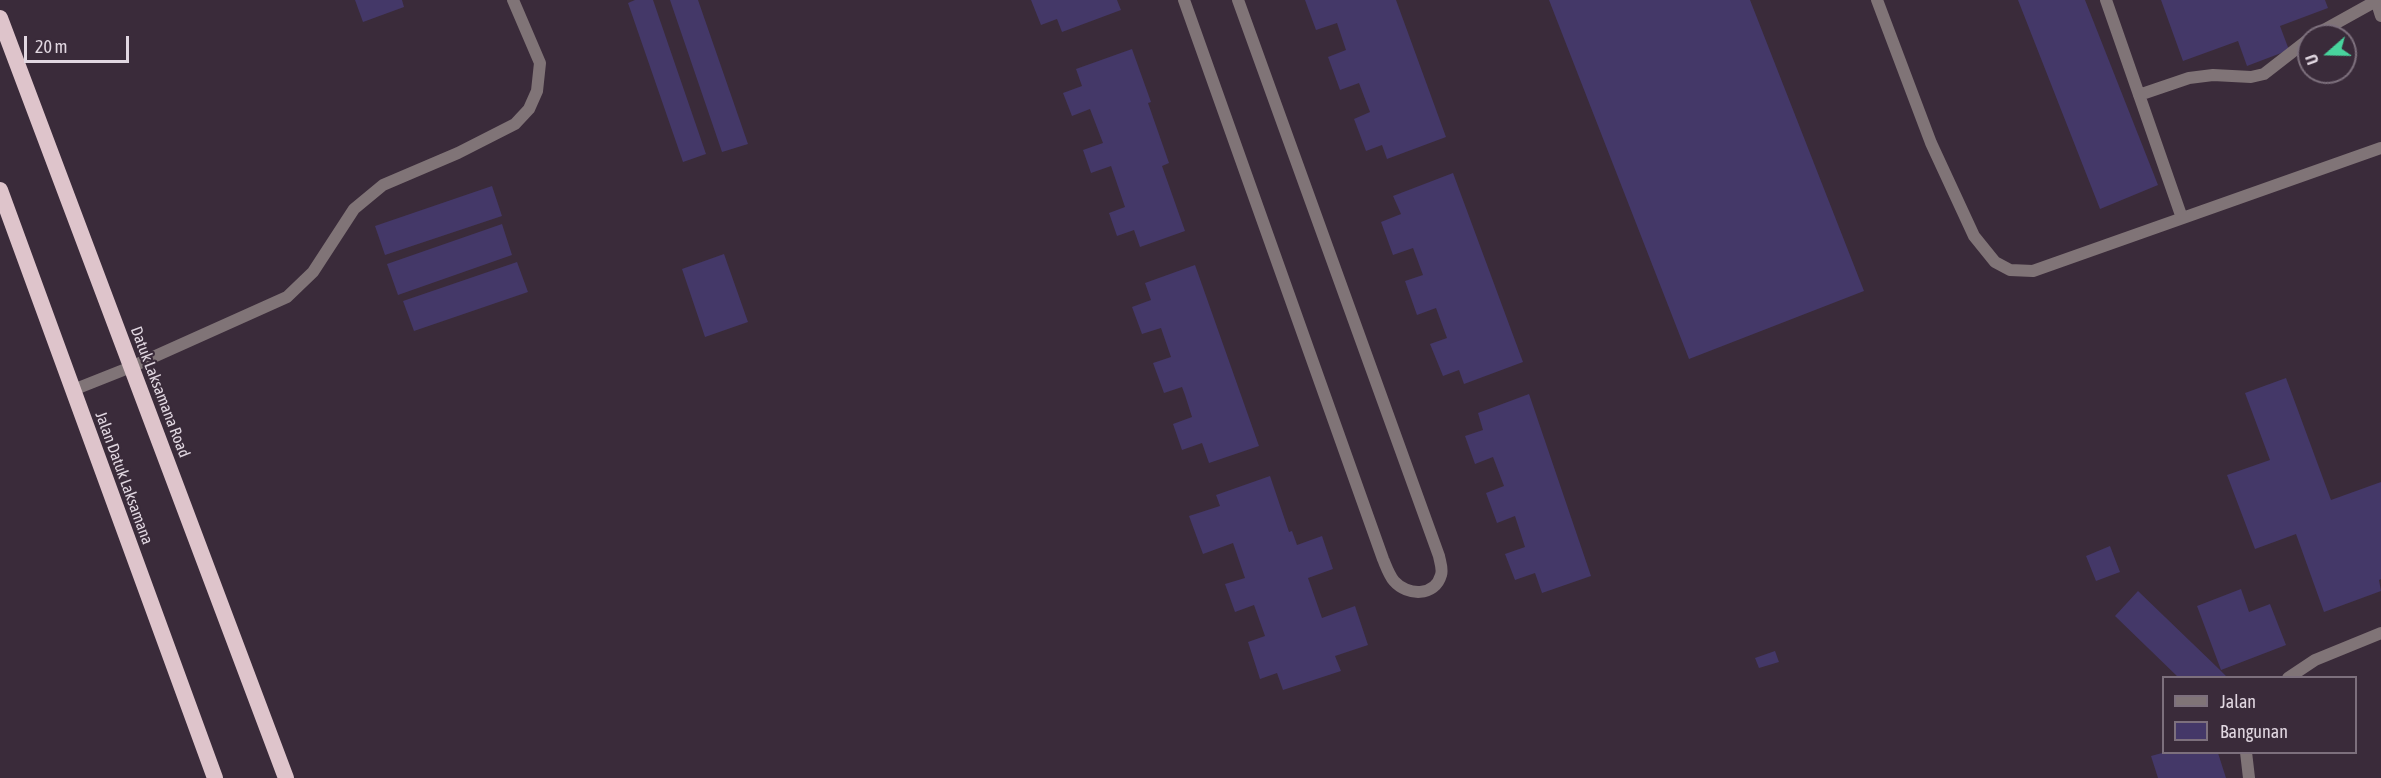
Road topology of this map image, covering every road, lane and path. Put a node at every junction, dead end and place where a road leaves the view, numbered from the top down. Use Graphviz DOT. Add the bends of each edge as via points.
graph roads {
  1 [pos="513,0"];
  2 [pos="1184,0"];
  3 [pos="1238,0"];
  4 [pos="1876,0"];
  5 [pos="2106,0"];
  6 [pos="2376,1"];
  7 [pos="2381,16"];
  8 [pos="0,18"];
  9 [pos="2335,24"];
  10 [pos="2297,48"];
  11 [pos="2139,95"];
  12 [pos="2381,148"];
  13 [pos="0,190"];
  14 [pos="2182,218"];
  15 [pos="131,368"];
  16 [pos="73,390"];
  17 [pos="2381,633"];
  18 [pos="2291,676"];
  19 [pos="2246,754"];
  20 [pos="215,778"];
  21 [pos="286,778"];
  22 [pos="2249,778"];
  1 -- 15 [label="street" via="540,63 537,91 529,109 515,124 383,185 354,209 313,272 287,297"];
  2 -- 3 [label="street" via="1383,559 1402,587 1411,592 1428,590 1442,572 1439,556"];
  4 -- 14 [label="street" via="1936,154 1974,236 1995,262 2010,270 2033,271"];
  5 -- 11 [label="street"];
  6 -- 7 [label="street"];
  6 -- 9 [label="street"];
  8 -- 15 [label="highway, Datuk Laksamana Road"];
  10 -- 11 [label="street" via="2264,74 2189,78"];
  11 -- 14 [label="street"];
  12 -- 14 [label="street"];
  13 -- 16 [label="highway, Jalan Datuk Laksamana"];
  15 -- 16 [label="street"];
  15 -- 21 [label="highway, Datuk Laksamana Road"];
  16 -- 20 [label="highway, Jalan Datuk Laksamana"];
  17 -- 18 [label="street" via="2315,660"];
  19 -- 22 [label="street"];
}
